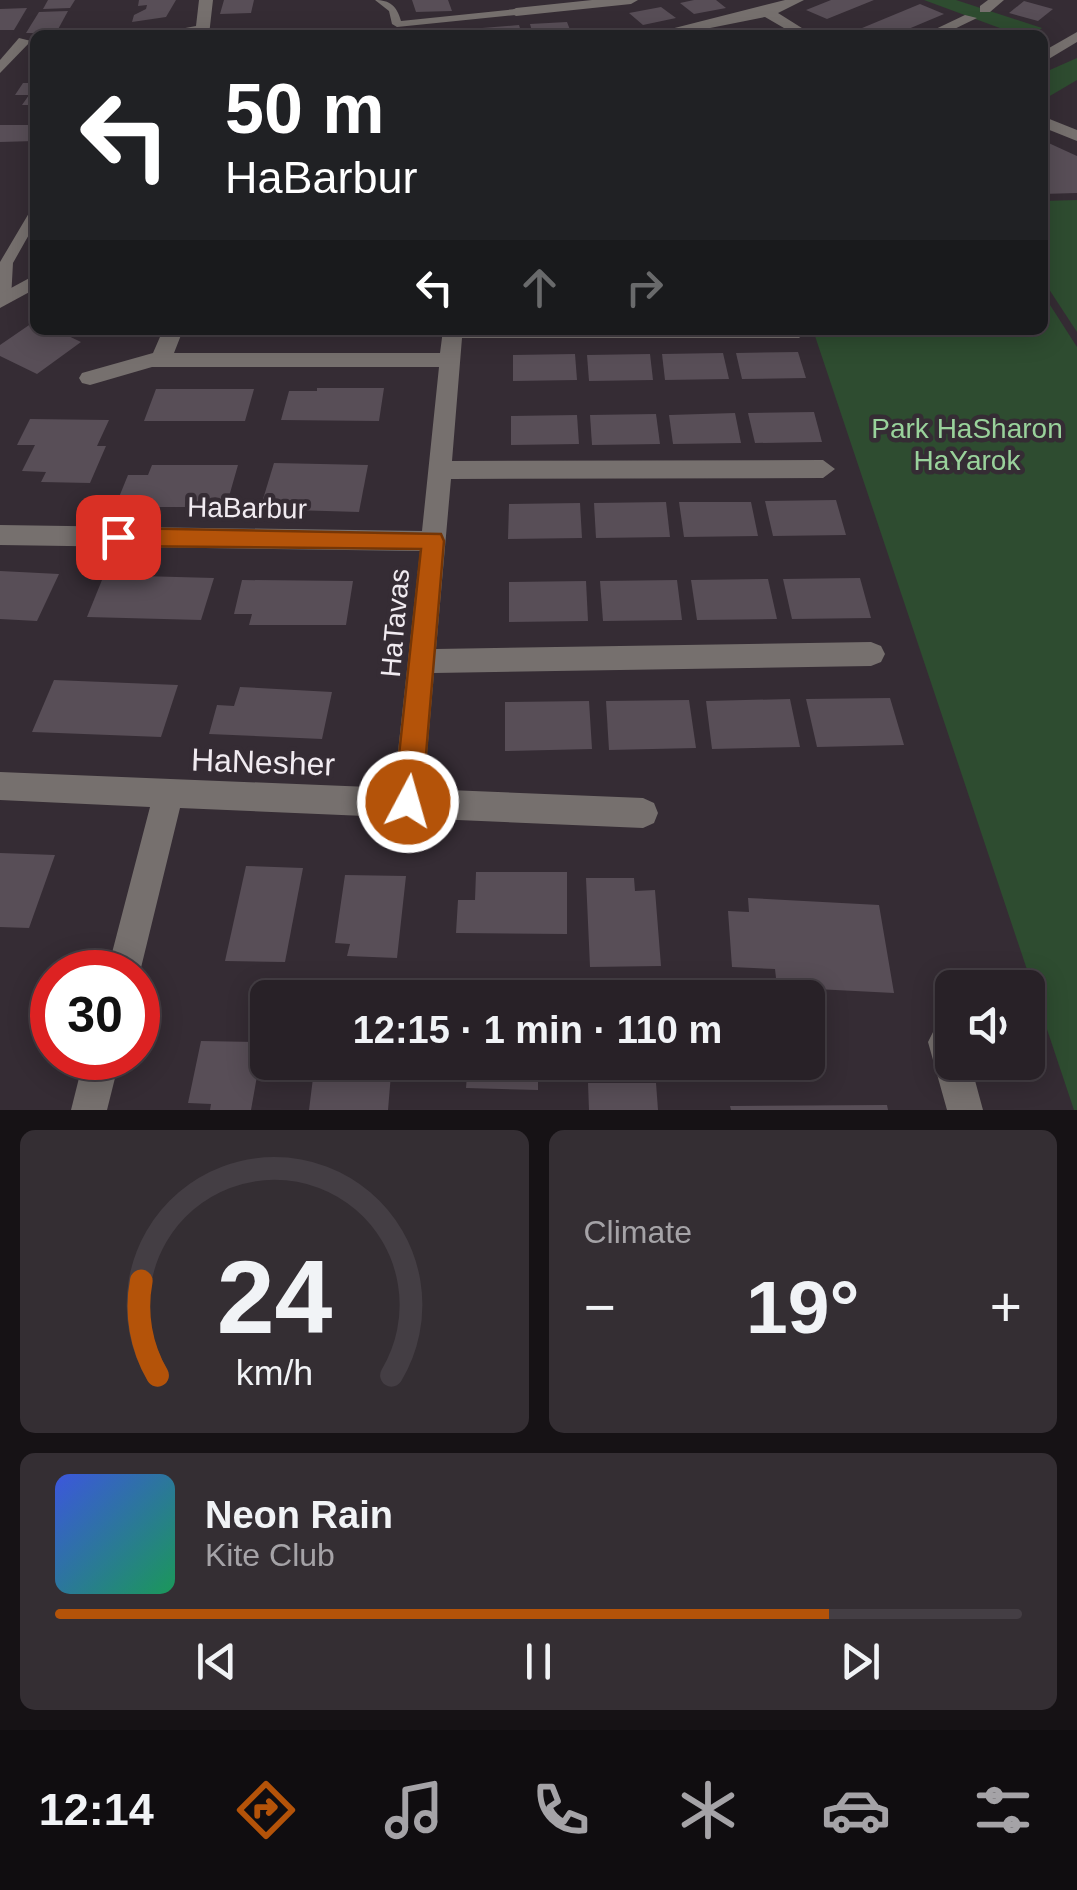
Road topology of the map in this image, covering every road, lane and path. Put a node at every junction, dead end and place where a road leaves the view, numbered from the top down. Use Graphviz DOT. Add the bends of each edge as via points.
graph roads {
  1 [pos="206,0"];
  2 [pos="380,0"];
  3 [pos="631,0"];
  4 [pos="747,0"];
  5 [pos="798,0"];
  6 [pos="516,12"];
  7 [pos="766,12"];
  8 [pos="970,18"];
  9 [pos="202,30"];
  10 [pos="678,30"];
  11 [pos="797,30"];
  12 [pos="942,30"];
  13 [pos="1077,36"];
  14 [pos="30,41"];
  15 [pos="0,42"];
  16 [pos="1077,48"];
  17 [pos="1048,55"];
  18 [pos="1048,56"];
  19 [pos="0,69"];
  20 [pos="1048,124"];
  21 [pos="1077,136"];
  22 [pos="30,222"];
  23 [pos="30,284"];
  24 [pos="2,300"];
  25 [pos="171,335"];
  26 [pos="452,335"];
  27 [pos="161,360"];
  28 [pos="450,360"];
  29 [pos="90,378"];
  30 [pos="823,469"];
  31 [pos="440,470"];
  32 [pos="0,535"];
  33 [pos="433,541"];
  34 [pos="871,654"];
  35 [pos="422,662"];
  36 [pos="0,786"];
  37 [pos="169,793"];
  38 [pos="408,802"];
  39 [pos="643,813"];
  40 [pos="130,950"];
  41 [pos="96,1080"];
  42 [pos="957,1080"];
  43 [pos="89,1110"];
  44 [pos="965,1110"];
  1 -- 9 [label="street"];
  2 -- 6 [label="lane" via="394,10 397,24"];
  3 -- 6 [label="street"];
  4 -- 7 [label="street"];
  5 -- 7 [label="street"];
  7 -- 10 [label="street"];
  7 -- 11 [label="street"];
  8 -- 12 [label="street"];
  13 -- 17 [label="street"];
  14 -- 15 [label="street"];
  14 -- 19 [label="street"];
  16 -- 18 [label="street"];
  20 -- 21 [label="street"];
  22 -- 24 [label="lane" via="6,264"];
  23 -- 24 [label="street"];
  25 -- 27 [label="street"];
  26 -- 28 [label="street, HaTavas"];
  27 -- 28 [label="street"];
  27 -- 29 [label="street"];
  28 -- 31 [label="street, HaTavas"];
  30 -- 31 [label="street"];
  31 -- 33 [label="street, HaTavas"];
  32 -- 33 [label="street, HaBarbur"];
  33 -- 35 [label="street, HaTavas"];
  34 -- 35 [label="street"];
  35 -- 38 [label="street, HaTavas"];
  36 -- 37 [label="street, HaNesher"];
  37 -- 38 [label="street, HaNesher"];
  37 -- 40 [label="street"];
  38 -- 39 [label="street, HaNesher"];
  41 -- 43 [label="street"];
  42 -- 44 [label="street"];
}
